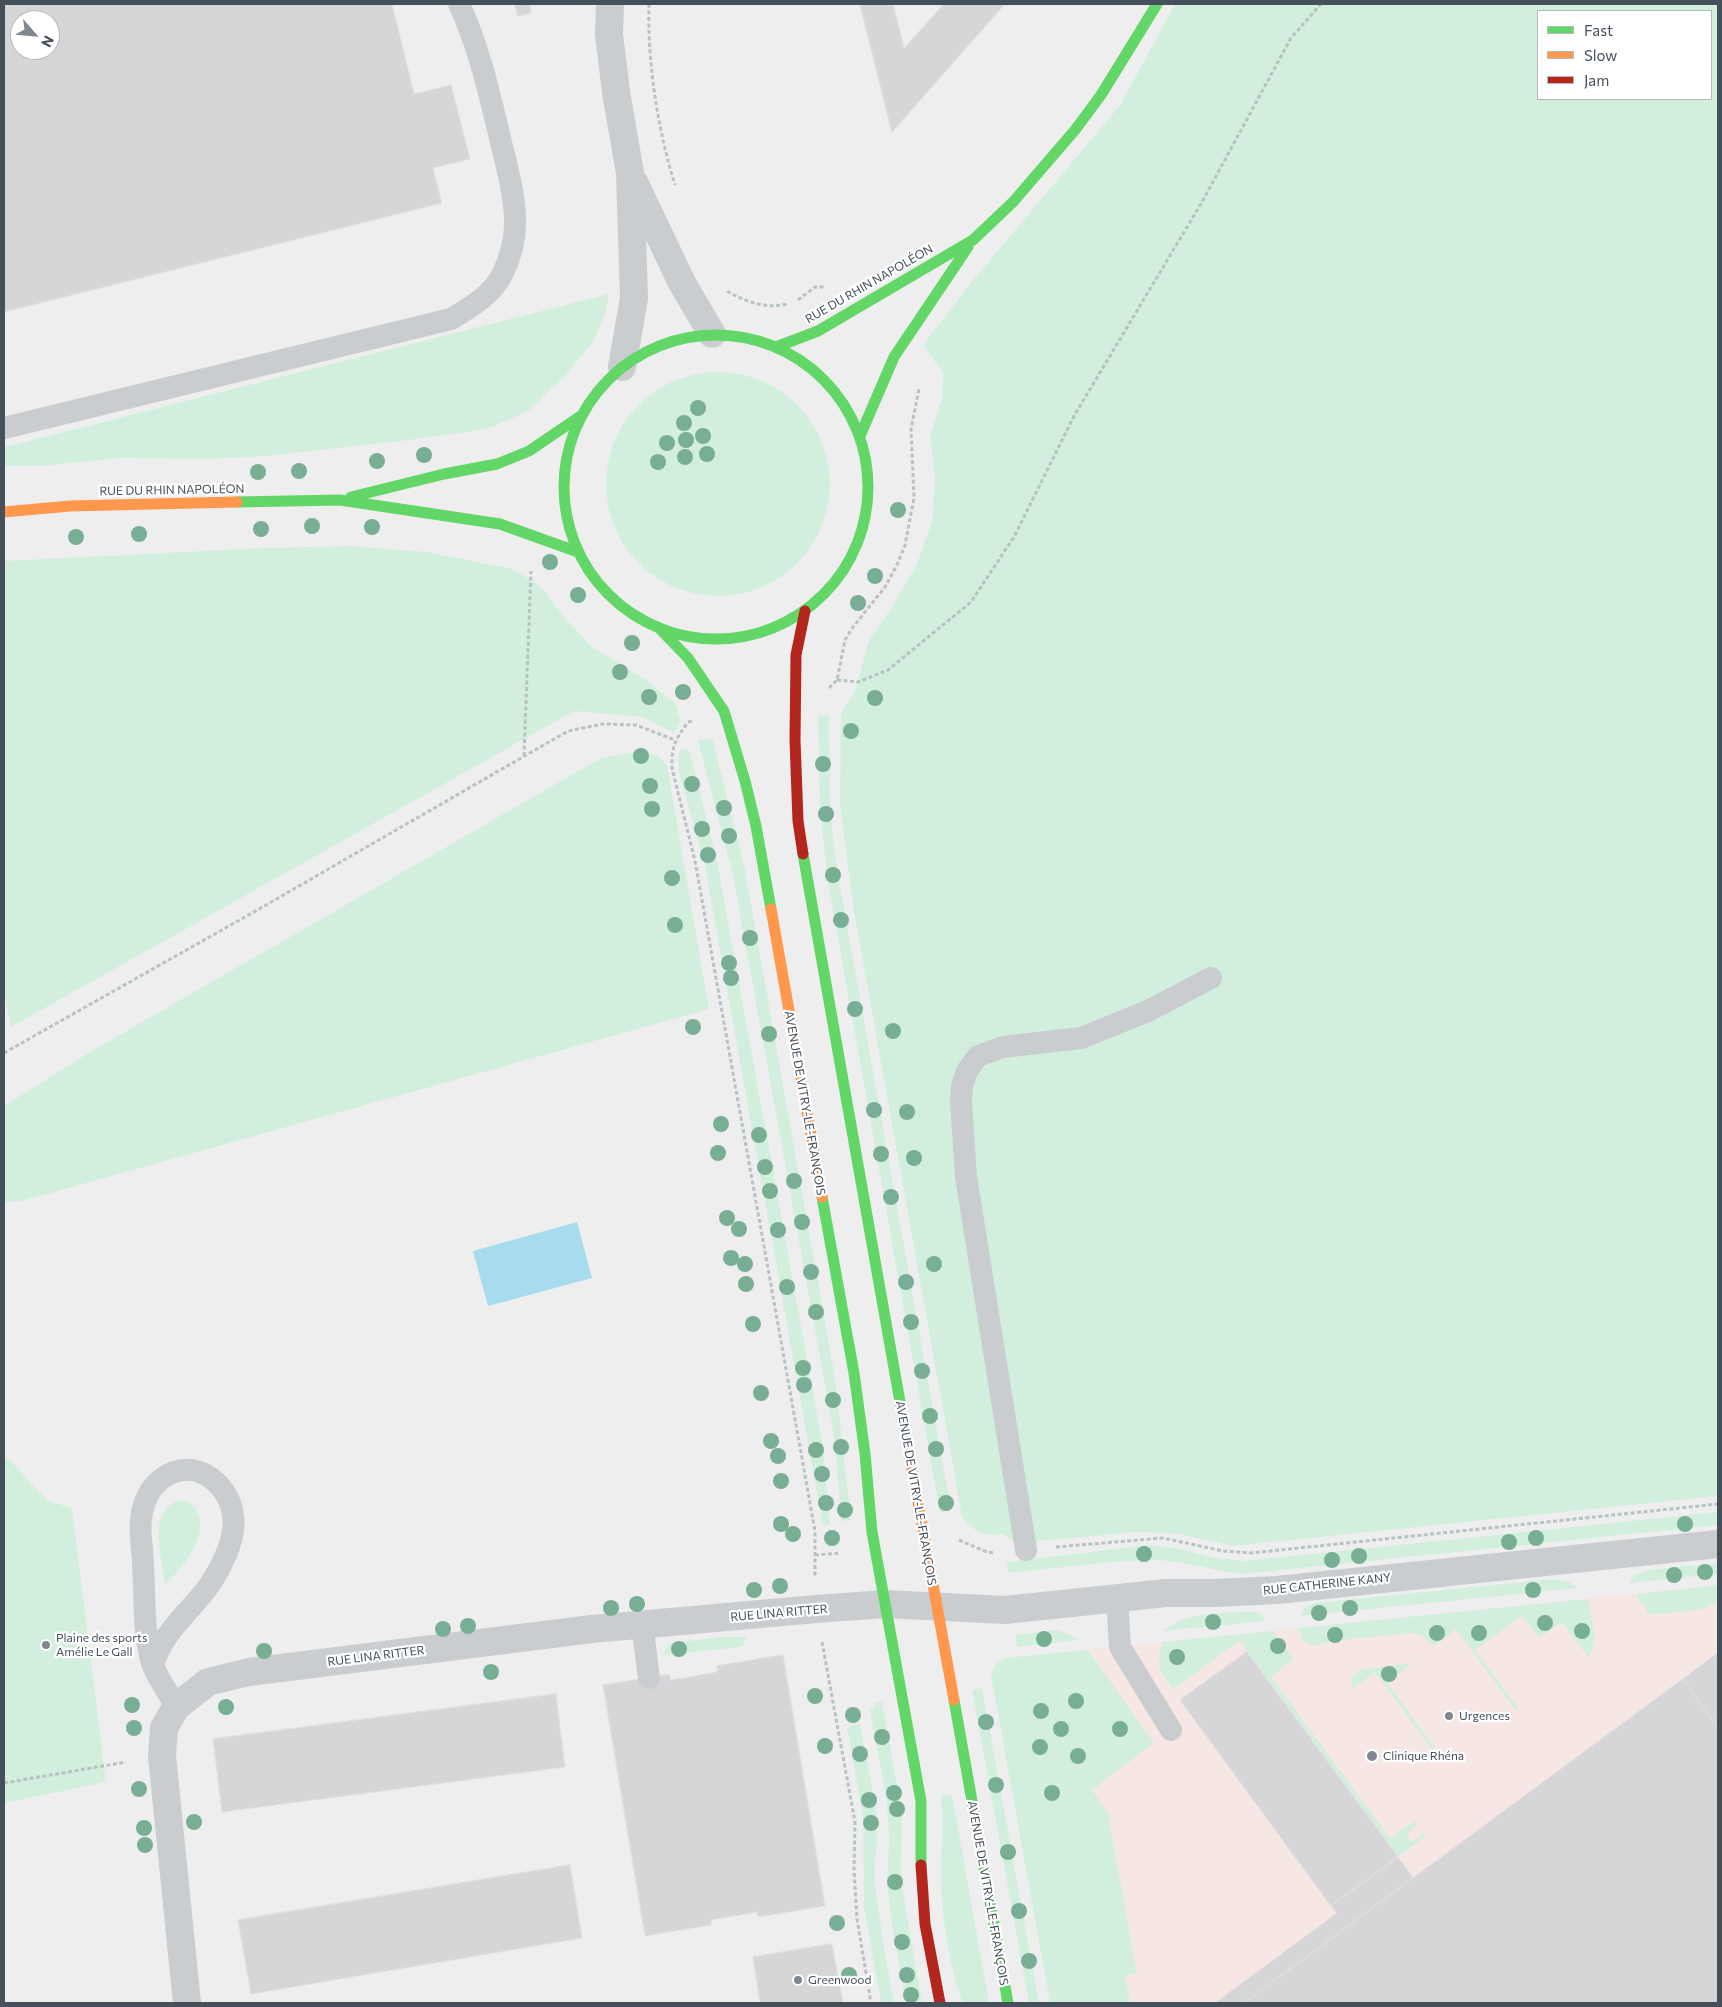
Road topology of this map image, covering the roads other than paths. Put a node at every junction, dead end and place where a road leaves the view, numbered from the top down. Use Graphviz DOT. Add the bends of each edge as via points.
graph roads {
  1 [pos="459,4"];
  2 [pos="610,4"];
  3 [pos="1157,4"];
  4 [pos="630,173"];
  5 [pos="973,240"];
  6 [pos="712,334"];
  7 [pos="776,347"];
  8 [pos="622,367"];
  9 [pos="582,415"];
  10 [pos="4,428"];
  11 [pos="860,436"];
  12 [pos="340,500"];
  13 [pos="4,512"];
  14 [pos="578,552"];
  15 [pos="805,611"];
  16 [pos="658,627"];
  17 [pos="1211,978"];
  18 [pos="1718,1544"];
  19 [pos="1026,1550"];
  20 [pos="1117,1597"];
  21 [pos="886,1604"];
  22 [pos="936,1606"];
  23 [pos="642,1624"];
  24 [pos="152,1664"];
  25 [pos="649,1678"];
  26 [pos="176,1707"];
  27 [pos="1171,1730"];
  28 [pos="187,2003"];
  29 [pos="940,2003"];
  30 [pos="1008,2003"];
  1 -- 10 [label="lane" via="472,30 486,81 512,189 515,218 513,249 501,277 479,302 451,319"];
  2 -- 4 [label="street" via="609,34"];
  3 -- 5 [label="main road, RUE DU RHIN NAPOLÉON" via="1101,95 1075,130 1013,202"];
  4 -- 6 [label="street" via="682,283"];
  4 -- 8 [label="street" via="634,298"];
  5 -- 7 [label="main road, RUE DU RHIN NAPOLÉON" via="818,331"];
  5 -- 11 [label="main road, RUE DU RHIN NAPOLÉON" via="894,357"];
  6 -- 7 [label="main road" via="745,337"];
  6 -- 8 [label="main road" via="665,343"];
  7 -- 11 [label="main road" via="795,356 828,382 852,417"];
  8 -- 9 [label="main road" via="606,381"];
  9 -- 12 [label="main road, RUE DU RHIN NAPOLÉON" via="529,451 497,464"];
  9 -- 14 [label="main road" via="572,436 564,483 569,529"];
  11 -- 15 [label="main road" via="868,484 862,532 840,576"];
  12 -- 13 [label="main road, RUE DU RHIN NAPOLÉON" via="70,506"];
  12 -- 14 [label="main road, RUE DU RHIN NAPOLÉON" via="500,524"];
  14 -- 16 [label="main road" via="602,589 619,605"];
  15 -- 16 [label="main road" via="760,634 734,639 708,640"];
  15 -- 22 [label="main road, AVENUE DE VITRY-LE-FRANÇOIS" via="796,655 798,821"];
  16 -- 21 [label="main road, AVENUE DE VITRY-LE-FRANÇOIS" via="688,658 724,711 750,799 854,1374 872,1532"];
  17 -- 19 [label="lane" via="1148,1011 1081,1038 1003,1047 978,1056 967,1071 962,1086 966,1177"];
  18 -- 20 [label="street, RUE CATHERINE KANY" via="1277,1590 1166,1592"];
  20 -- 22 [label="street, RUE CATHERINE KANY" via="1005,1610"];
  20 -- 27 [label="lane" via="1120,1647"];
  21 -- 22 [label="street"];
  21 -- 23 [label="street, RUE LINA RITTER"];
  21 -- 29 [label="main road, AVENUE DE VITRY-LE-FRANÇOIS" via="921,1801 924,1918"];
  22 -- 30 [label="main road, AVENUE DE VITRY-LE-FRANÇOIS"];
  23 -- 25 [label="lane"];
  23 -- 26 [label="street, RUE LINA RITTER" via="249,1672 208,1682"];
  24 -- 24 [label="lane" via="167,1633 213,1578 230,1545 234,1529 233,1514 222,1486 196,1470 177,1471 164,1477 153,1486 143,1508 141,1520"];
  24 -- 26 [label="lane"];
  26 -- 28 [label="street, RUE LINA RITTER" via="164,1728 162,1756"];
}
